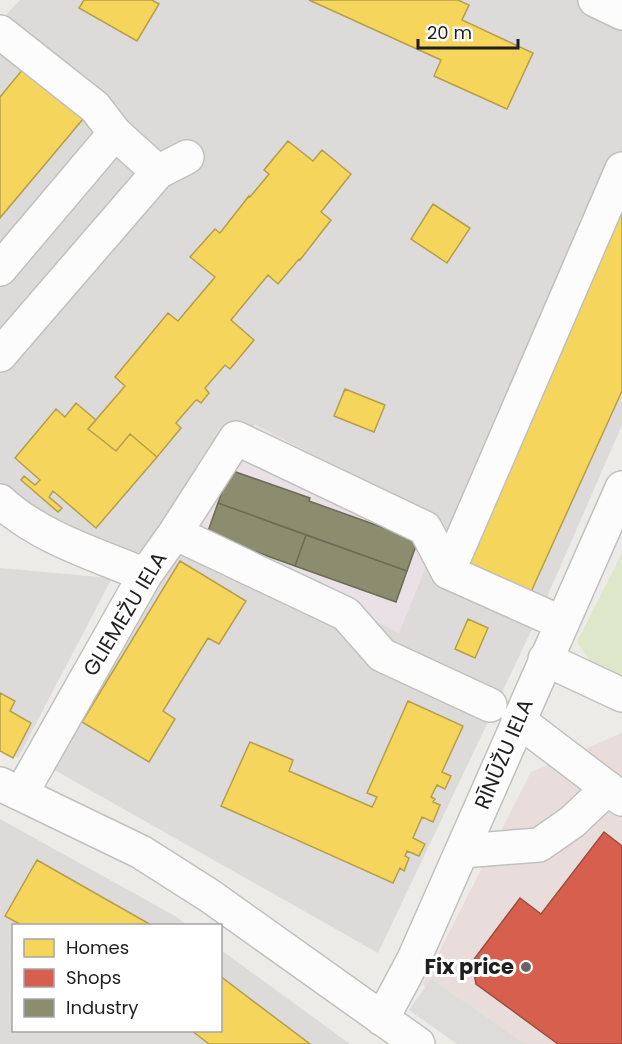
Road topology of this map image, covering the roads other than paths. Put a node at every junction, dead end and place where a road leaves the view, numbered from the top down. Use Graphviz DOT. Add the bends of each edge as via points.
graph roads {
  1 [pos="0,32"];
  2 [pos="115,133"];
  3 [pos="187,157"];
  4 [pos="622,169"];
  5 [pos="158,172"];
  6 [pos="0,269"];
  7 [pos="0,356"];
  8 [pos="622,488"];
  9 [pos="0,501"];
  10 [pos="175,533"];
  11 [pos="448,572"];
  12 [pos="145,575"];
  13 [pos="562,623"];
  14 [pos="545,659"];
  15 [pos="622,695"];
  16 [pos="504,713"];
  17 [pos="11,789"];
  18 [pos="615,794"];
  19 [pos="462,851"];
  20 [pos="382,1019"];
  21 [pos="418,1044"];
  1 -- 2 [label="street" via="95,107"];
  2 -- 5 [label="street"];
  2 -- 6 [label="street"];
  3 -- 5 [label="street"];
  4 -- 11 [label="street"];
  5 -- 7 [label="street"];
  8 -- 13 [label="street, RĪNŪŽU IELA"];
  9 -- 12 [label="street" via="51,536"];
  10 -- 11 [label="street, GLIEMEŽU IELA" via="236,438 425,528"];
  10 -- 12 [label="street, GLIEMEŽU IELA"];
  10 -- 16 [label="street" via="346,614 382,655"];
  11 -- 13 [label="street"];
  12 -- 17 [label="street, GLIEMEŽU IELA"];
  13 -- 14 [label="street, RĪNŪŽU IELA"];
  14 -- 15 [label="street"];
  14 -- 16 [label="street, RĪNŪŽU IELA"];
  16 -- 18 [label="street"];
  16 -- 19 [label="street, RĪNŪŽU IELA"];
  17 -- 20 [label="street" via="141,852 210,896"];
  18 -- 19 [label="street" via="539,845"];
  19 -- 20 [label="street, RĪNŪŽU IELA" via="414,959"];
  20 -- 21 [label="street"];
}
